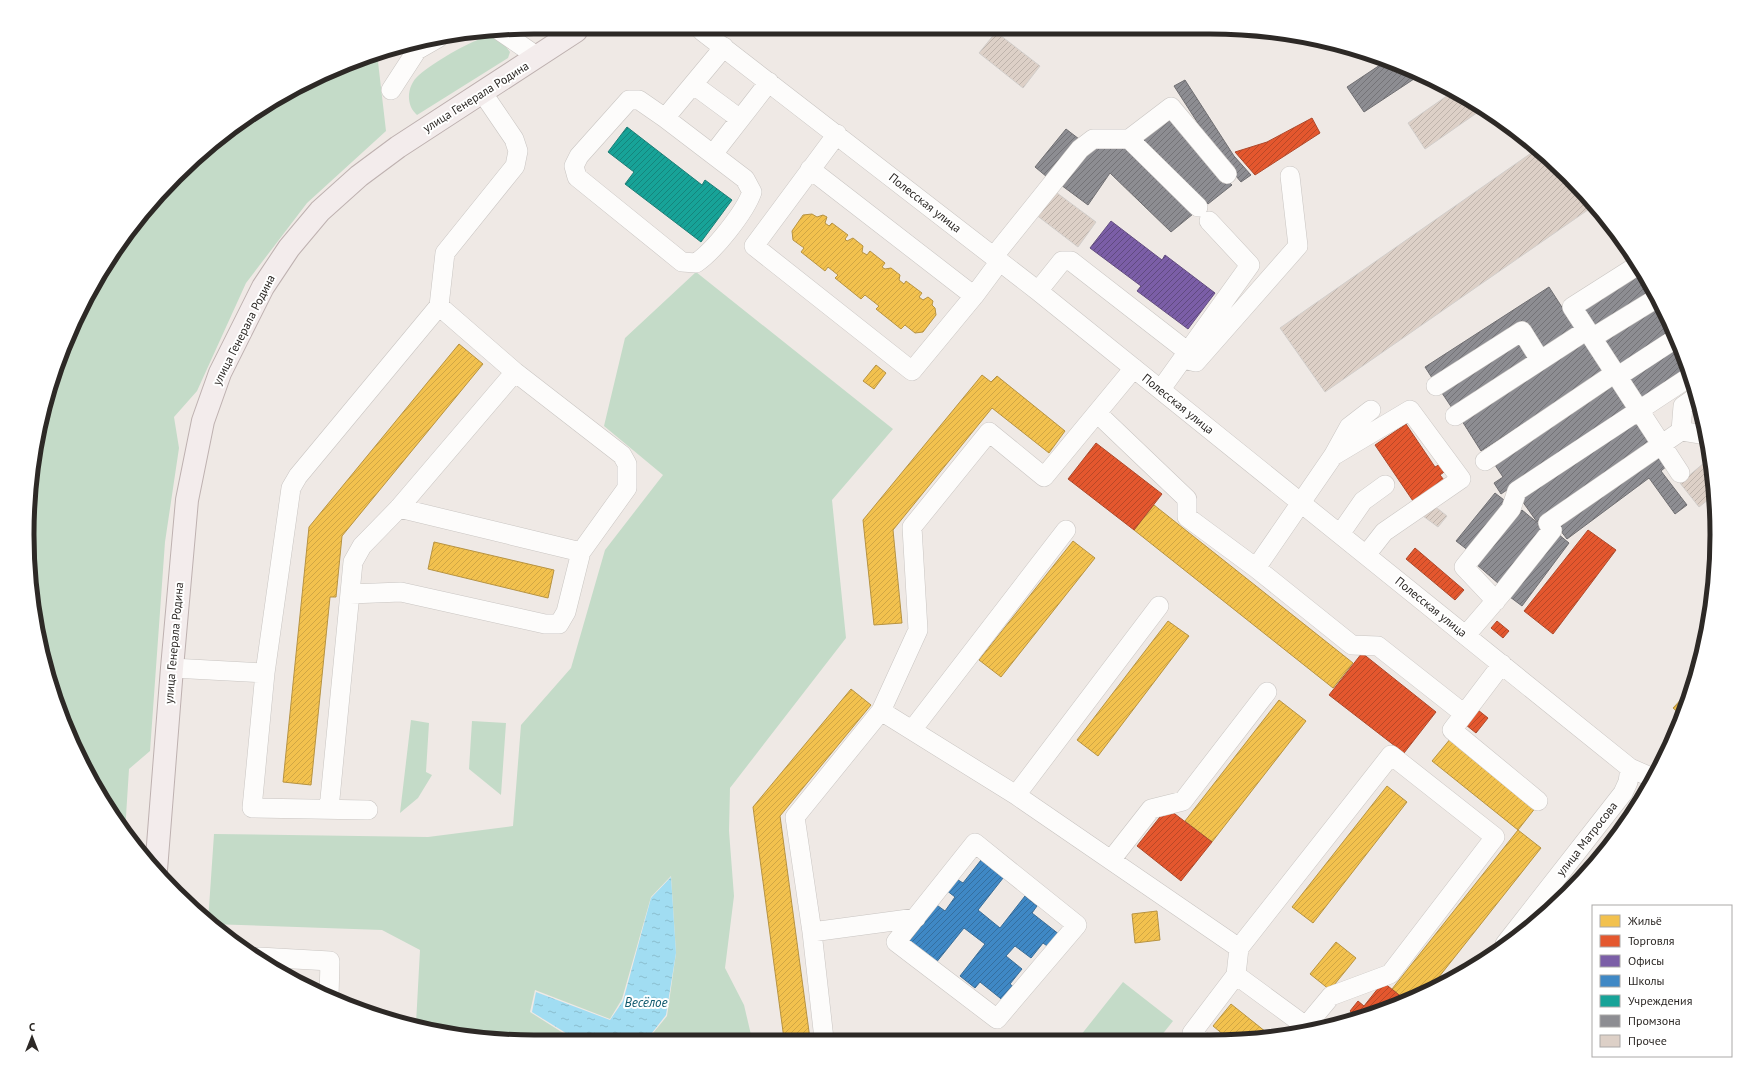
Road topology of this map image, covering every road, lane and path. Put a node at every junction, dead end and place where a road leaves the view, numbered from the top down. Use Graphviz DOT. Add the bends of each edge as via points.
graph roads {
  1 [pos="572,34"];
  2 [pos="706,34"];
  3 [pos="506,35"];
  4 [pos="423,47"];
  5 [pos="724,47"];
  6 [pos="538,57"];
  7 [pos="769,82"];
  8 [pos="694,85"];
  9 [pos="392,90"];
  10 [pos="482,92"];
  11 [pos="665,118"];
  12 [pos="740,119"];
  13 [pos="838,134"];
  14 [pos="1129,139"];
  15 [pos="713,154"];
  16 [pos="810,169"];
  17 [pos="1227,174"];
  18 [pos="1290,176"];
  19 [pos="997,259"];
  20 [pos="1633,268"];
  21 [pos="1038,290"];
  22 [pos="974,296"];
  23 [pos="1652,301"];
  24 [pos="439,306"];
  25 [pos="1589,334"];
  26 [pos="1671,341"];
  27 [pos="1186,355"];
  28 [pos="1540,360"];
  29 [pos="1134,368"];
  30 [pos="515,372"];
  31 [pos="1616,375"];
  32 [pos="1685,380"];
  33 [pos="1436,386"];
  34 [pos="1161,389"];
  35 [pos="1691,400"];
  36 [pos="1371,410"];
  37 [pos="1639,410"];
  38 [pos="1097,413"];
  39 [pos="1455,416"];
  40 [pos="1681,431"];
  41 [pos="1699,434"];
  42 [pos="1662,443"];
  43 [pos="1333,456"];
  44 [pos="1485,461"];
  45 [pos="1680,473"];
  46 [pos="1385,485"];
  47 [pos="1301,504"];
  48 [pos="399,508"];
  49 [pos="1066,530"];
  50 [pos="1340,534"];
  51 [pos="581,552"];
  52 [pos="1366,555"];
  53 [pos="1256,568"];
  54 [pos="350,594"];
  55 [pos="1496,601"];
  56 [pos="1159,606"];
  57 [pos="1466,635"];
  58 [pos="1502,664"];
  59 [pos="172,668"];
  60 [pos="265,673"];
  61 [pos="1267,692"];
  62 [pos="881,711"];
  63 [pos="1463,714"];
  64 [pos="912,730"];
  65 [pos="1630,768"];
  66 [pos="1648,776"];
  67 [pos="1016,796"];
  68 [pos="1538,801"];
  69 [pos="329,809"];
  70 [pos="368,810"];
  71 [pos="1111,860"];
  72 [pos="157,863"];
  73 [pos="916,918"];
  74 [pos="1519,928"];
  75 [pos="812,932"];
  76 [pos="1239,948"];
  77 [pos="266,957"];
  78 [pos="1236,975"];
  79 [pos="328,990"];
  80 [pos="1312,1024"];
  81 [pos="1305,1025"];
  82 [pos="824,1035"];
  83 [pos="1195,1035"];
  1 -- 6 [label="main road, улица Генерала Родина"];
  2 -- 5 [label="street, Полесская улица"];
  3 -- 6 [label="street"];
  4 -- 9 [label="street" via="418,50"];
  5 -- 7 [label="street, Полесская улица"];
  5 -- 8 [label="street"];
  6 -- 10 [label="main road, улица Генерала Родина"];
  7 -- 12 [label="street"];
  7 -- 13 [label="street, Полесская улица"];
  8 -- 11 [label="street"];
  8 -- 12 [label="street"];
  10 -- 24 [label="street" via="514,139 518,151 515,166 445,252"];
  10 -- 59 [label="main road, улица Генерала Родина" via="398,146 359,176 320,211 289,248 263,287 220,373 203,421 187,500"];
  11 -- 15 [label="street"];
  11 -- 15 [label="street" via="639,100 629,100 579,156 574,166 577,177 682,262 696,263 707,256 748,203 752,192 745,179"];
  12 -- 15 [label="street"];
  13 -- 16 [label="street"];
  13 -- 19 [label="street, Полесская улица"];
  14 -- 17 [label="street" via="1171,107"];
  14 -- 19 [label="street" via="1093,139 1080,149"];
  14 -- 27 [label="street" via="1250,265"];
  16 -- 22 [label="street"];
  16 -- 22 [label="street" via="754,246 912,371"];
  18 -- 27 [label="street" via="1298,246 1196,362"];
  19 -- 21 [label="street, Полесская улица"];
  19 -- 22 [label="street"];
  20 -- 25 [label="street" via="1572,307"];
  21 -- 27 [label="street" via="1062,261 1071,261"];
  21 -- 29 [label="street, Полесская улица"];
  23 -- 25 [label="street"];
  24 -- 30 [label="street"];
  24 -- 60 [label="street" via="298,476 291,488"];
  25 -- 28 [label="street"];
  25 -- 31 [label="street"];
  26 -- 31 [label="street"];
  27 -- 34 [label="street"];
  28 -- 33 [label="street" via="1522,331"];
  28 -- 39 [label="street"];
  29 -- 34 [label="street, Полесская улица"];
  29 -- 38 [label="street"];
  30 -- 48 [label="street"];
  30 -- 51 [label="street" via="622,455 627,464 627,488"];
  31 -- 37 [label="street"];
  31 -- 44 [label="street"];
  32 -- 37 [label="street"];
  34 -- 47 [label="street, Полесская улица"];
  35 -- 40 [label="street" via="1683,406"];
  36 -- 43 [label="street" via="1349,427"];
  37 -- 42 [label="street"];
  37 -- 55 [label="street" via="1518,491 1511,510 1464,567"];
  38 -- 53 [label="street" via="1187,499 1187,516"];
  38 -- 62 [label="street" via="1044,477 989,432 912,527 918,630"];
  40 -- 41 [label="street"];
  40 -- 42 [label="street"];
  42 -- 45 [label="street"];
  42 -- 55 [label="street" via="1548,523 1552,530"];
  43 -- 47 [label="street"];
  43 -- 52 [label="street" via="1410,410 1461,479 1384,532"];
  46 -- 50 [label="street" via="1362,501"];
  47 -- 50 [label="street, Полесская улица"];
  47 -- 53 [label="street"];
  48 -- 51 [label="street"];
  48 -- 54 [label="street" via="362,546 353,562"];
  49 -- 64 [label="street"];
  50 -- 52 [label="street, Полесская улица"];
  51 -- 54 [label="street" via="566,612 559,624 545,624 401,592"];
  52 -- 57 [label="street, Полесская улица"];
  53 -- 63 [label="street" via="1352,645 1378,646"];
  54 -- 69 [label="street"];
  55 -- 57 [label="street"];
  56 -- 67 [label="street"];
  57 -- 58 [label="street, Полесская улица"];
  58 -- 63 [label="street"];
  58 -- 65 [label="street, Полесская улица"];
  59 -- 60 [label="street"];
  59 -- 72 [label="main road, улица Генерала Родина"];
  60 -- 69 [label="street" via="252,808"];
  61 -- 71 [label="street" via="1183,801 1152,809"];
  62 -- 64 [label="street"];
  62 -- 75 [label="street" via="795,816"];
  63 -- 68 [label="street" via="1452,730"];
  64 -- 67 [label="street"];
  65 -- 66 [label="street, Полесская улица"];
  65 -- 74 [label="street, улица Матросова" via="1623,793"];
  67 -- 71 [label="street"];
  69 -- 70 [label="street"];
  71 -- 76 [label="street"];
  73 -- 73 [label="street" via="896,942 997,1019 1077,925 975,843"];
  73 -- 75 [label="street"];
  75 -- 82 [label="street"];
  76 -- 78 [label="street"];
  76 -- 80 [label="street" via="1391,755 1495,837 1390,974 1331,996"];
  77 -- 79 [label="street" via="330,960"];
  78 -- 81 [label="street"];
  78 -- 83 [label="street"];
}
